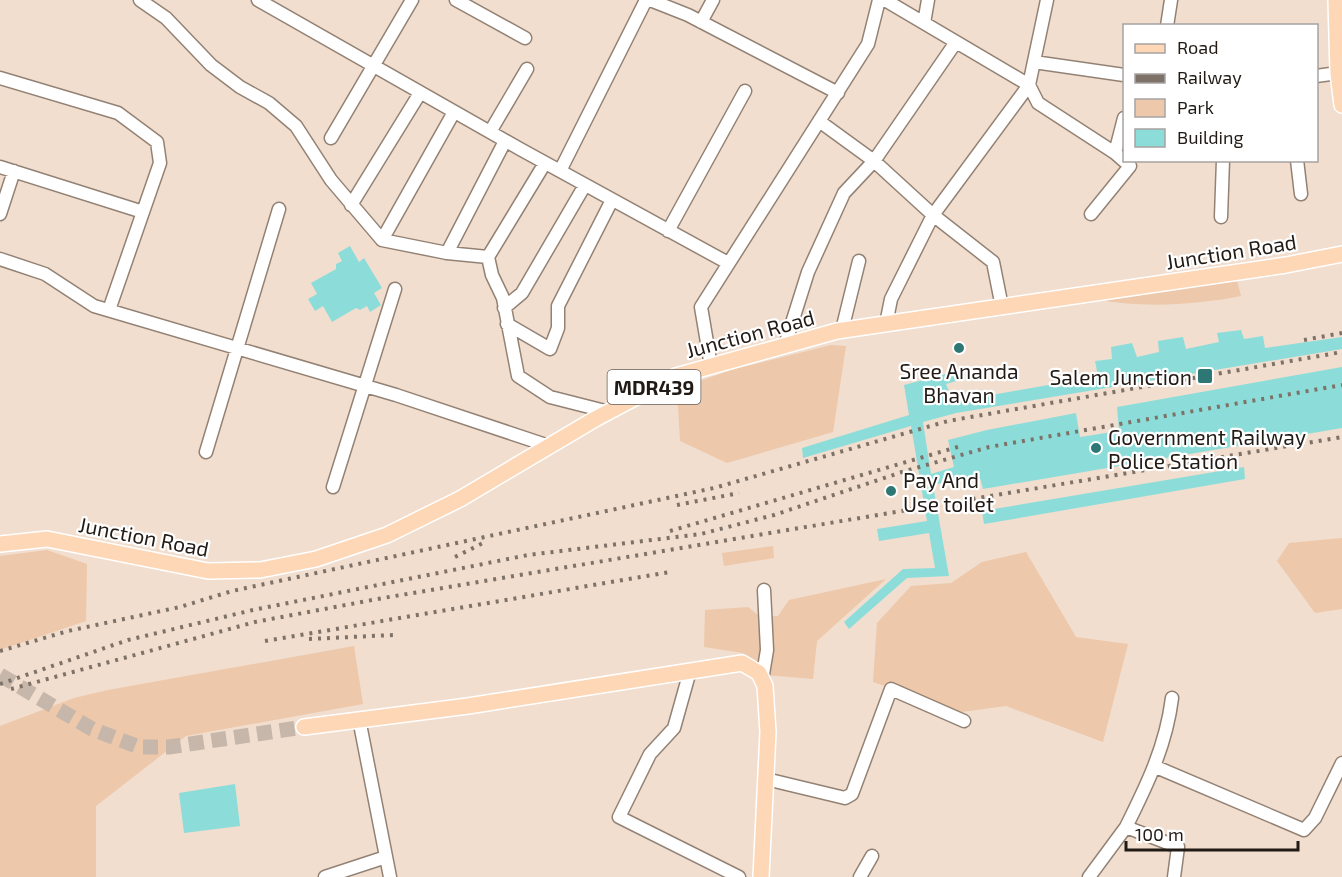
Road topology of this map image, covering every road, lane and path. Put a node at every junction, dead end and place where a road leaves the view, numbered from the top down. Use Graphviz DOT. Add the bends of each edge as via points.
graph roads {
  1 [pos="140,0"];
  2 [pos="258,0"];
  3 [pos="411,0"];
  4 [pos="456,0"];
  5 [pos="648,0"];
  6 [pos="713,0"];
  7 [pos="879,0"];
  8 [pos="885,0"];
  9 [pos="928,0"];
  10 [pos="1047,0"];
  11 [pos="1172,0"];
  12 [pos="1336,0"];
  13 [pos="701,22"];
  14 [pos="924,23"];
  15 [pos="1167,24"];
  16 [pos="525,38"];
  17 [pos="956,42"];
  18 [pos="1034,62"];
  19 [pos="375,66"];
  20 [pos="528,69"];
  21 [pos="1338,73"];
  22 [pos="1123,75"];
  23 [pos="1318,76"];
  24 [pos="0,78"];
  25 [pos="1029,85"];
  26 [pos="745,92"];
  27 [pos="420,93"];
  28 [pos="837,93"];
  29 [pos="1341,97"];
  30 [pos="454,112"];
  31 [pos="819,121"];
  32 [pos="1123,124"];
  33 [pos="490,132"];
  34 [pos="331,138"];
  35 [pos="505,141"];
  36 [pos="1114,153"];
  37 [pos="1123,160"];
  38 [pos="874,161"];
  39 [pos="1125,162"];
  40 [pos="1223,162"];
  41 [pos="1297,162"];
  42 [pos="544,163"];
  43 [pos="0,166"];
  44 [pos="14,171"];
  45 [pos="560,171"];
  46 [pos="585,185"];
  47 [pos="1301,194"];
  48 [pos="612,200"];
  49 [pos="351,205"];
  50 [pos="279,209"];
  51 [pos="143,212"];
  52 [pos="0,214"];
  53 [pos="1091,214"];
  54 [pos="933,215"];
  55 [pos="1221,217"];
  56 [pos="668,231"];
  57 [pos="382,240"];
  58 [pos="447,253"];
  59 [pos="1341,254"];
  60 [pos="488,257"];
  61 [pos="0,259"];
  62 [pos="859,261"];
  63 [pos="728,263"];
  64 [pos="395,289"];
  65 [pos="1002,307"];
  66 [pos="504,308"];
  67 [pos="109,310"];
  68 [pos="507,324"];
  69 [pos="886,324"];
  70 [pos="842,330"];
  71 [pos="785,345"];
  72 [pos="236,348"];
  73 [pos="711,366"];
  74 [pos="365,386"];
  75 [pos="609,411"];
  76 [pos="549,446"];
  77 [pos="206,452"];
  78 [pos="333,487"];
  79 [pos="0,544"];
  80 [pos="764,590"];
  81 [pos="690,671"];
  82 [pos="762,680"];
  83 [pos="1172,698"];
  84 [pos="359,719"];
  85 [pos="964,721"];
  86 [pos="304,727"];
  87 [pos="1342,763"];
  88 [pos="1156,767"];
  89 [pos="766,779"];
  90 [pos="1126,827"];
  91 [pos="873,856"];
  92 [pos="386,857"];
  93 [pos="1178,876"];
  94 [pos="325,877"];
  95 [pos="390,877"];
  96 [pos="739,877"];
  97 [pos="761,877"];
  98 [pos="860,877"];
  99 [pos="1089,877"];
  1 -- 49 [label="street" via="166,18 211,65 296,126 313,156"];
  2 -- 19 [label="street"];
  3 -- 19 [label="street"];
  4 -- 16 [label="street"];
  5 -- 13 [label="street"];
  5 -- 45 [label="street"];
  6 -- 13 [label="street"];
  7 -- 28 [label="street" via="868,44"];
  8 -- 14 [label="street"];
  9 -- 14 [label="street"];
  10 -- 18 [label="street"];
  11 -- 15 [label="street"];
  12 -- 21 [label="main road"];
  13 -- 28 [label="street"];
  14 -- 17 [label="street"];
  17 -- 25 [label="street"];
  17 -- 38 [label="street"];
  18 -- 22 [label="street"];
  18 -- 25 [label="street"];
  19 -- 27 [label="street"];
  19 -- 34 [label="street"];
  20 -- 33 [label="street"];
  21 -- 23 [label="street"];
  21 -- 29 [label="main road"];
  24 -- 51 [label="street" via="118,113 157,142 160,163"];
  25 -- 36 [label="street" via="1038,103"];
  25 -- 54 [label="street"];
  26 -- 56 [label="street"];
  27 -- 30 [label="street"];
  27 -- 49 [label="street"];
  28 -- 31 [label="street"];
  30 -- 33 [label="street"];
  30 -- 57 [label="street"];
  31 -- 38 [label="street"];
  31 -- 63 [label="street"];
  32 -- 36 [label="street"];
  33 -- 35 [label="street"];
  35 -- 42 [label="street"];
  35 -- 58 [label="street"];
  36 -- 37 [label="street"];
  38 -- 54 [label="street"];
  38 -- 71 [label="street" via="844,193 808,272"];
  39 -- 53 [label="street" via="1130,166"];
  40 -- 55 [label="street"];
  41 -- 47 [label="street"];
  42 -- 45 [label="street"];
  42 -- 60 [label="street"];
  43 -- 44 [label="street"];
  44 -- 51 [label="street"];
  44 -- 52 [label="street"];
  45 -- 46 [label="street"];
  46 -- 48 [label="street"];
  46 -- 66 [label="street" via="522,292"];
  48 -- 56 [label="street"];
  48 -- 68 [label="street" via="558,306 558,328 550,349"];
  49 -- 57 [label="street"];
  50 -- 72 [label="street"];
  51 -- 67 [label="street"];
  54 -- 65 [label="street" via="993,262"];
  54 -- 69 [label="street" via="891,299"];
  56 -- 63 [label="street"];
  57 -- 58 [label="street"];
  58 -- 60 [label="street"];
  59 -- 65 [label="main road, Junction Road / MDR439"];
  60 -- 66 [label="street"];
  61 -- 67 [label="street" via="45,274 94,306"];
  62 -- 70 [label="street"];
  63 -- 73 [label="street" via="701,307"];
  64 -- 74 [label="street"];
  65 -- 69 [label="main road, Junction Road / MDR439"];
  66 -- 68 [label="street"];
  67 -- 72 [label="street"];
  68 -- 75 [label="street" via="518,376 550,397"];
  69 -- 70 [label="main road, Junction Road / MDR439"];
  70 -- 71 [label="main road, Junction Road / MDR439"];
  71 -- 73 [label="main road, Junction Road / MDR439"];
  72 -- 74 [label="street"];
  72 -- 77 [label="street"];
  73 -- 75 [label="main road, Junction Road / MDR439" via="676,375"];
  74 -- 76 [label="street"];
  74 -- 78 [label="street"];
  75 -- 76 [label="main road, Junction Road / MDR439"];
  76 -- 79 [label="main road, Junction Road / MDR439" via="460,500 387,535 316,559 260,570 208,572 47,539"];
  80 -- 82 [label="street" via="767,650"];
  81 -- 82 [label="main road" via="742,663"];
  81 -- 84 [label="main road"];
  81 -- 96 [label="street" via="674,728 650,754 620,817"];
  82 -- 89 [label="main road" via="768,732"];
  83 -- 88 [label="street"];
  84 -- 86 [label="main road"];
  84 -- 92 [label="street"];
  85 -- 89 [label="street" via="891,689 852,794 845,798"];
  87 -- 88 [label="street" via="1316,818 1304,830"];
  88 -- 90 [label="street"];
  89 -- 97 [label="main road"];
  90 -- 93 [label="street" via="1178,847"];
  90 -- 99 [label="street"];
  91 -- 98 [label="street"];
  92 -- 94 [label="street"];
  92 -- 95 [label="street"];
}
